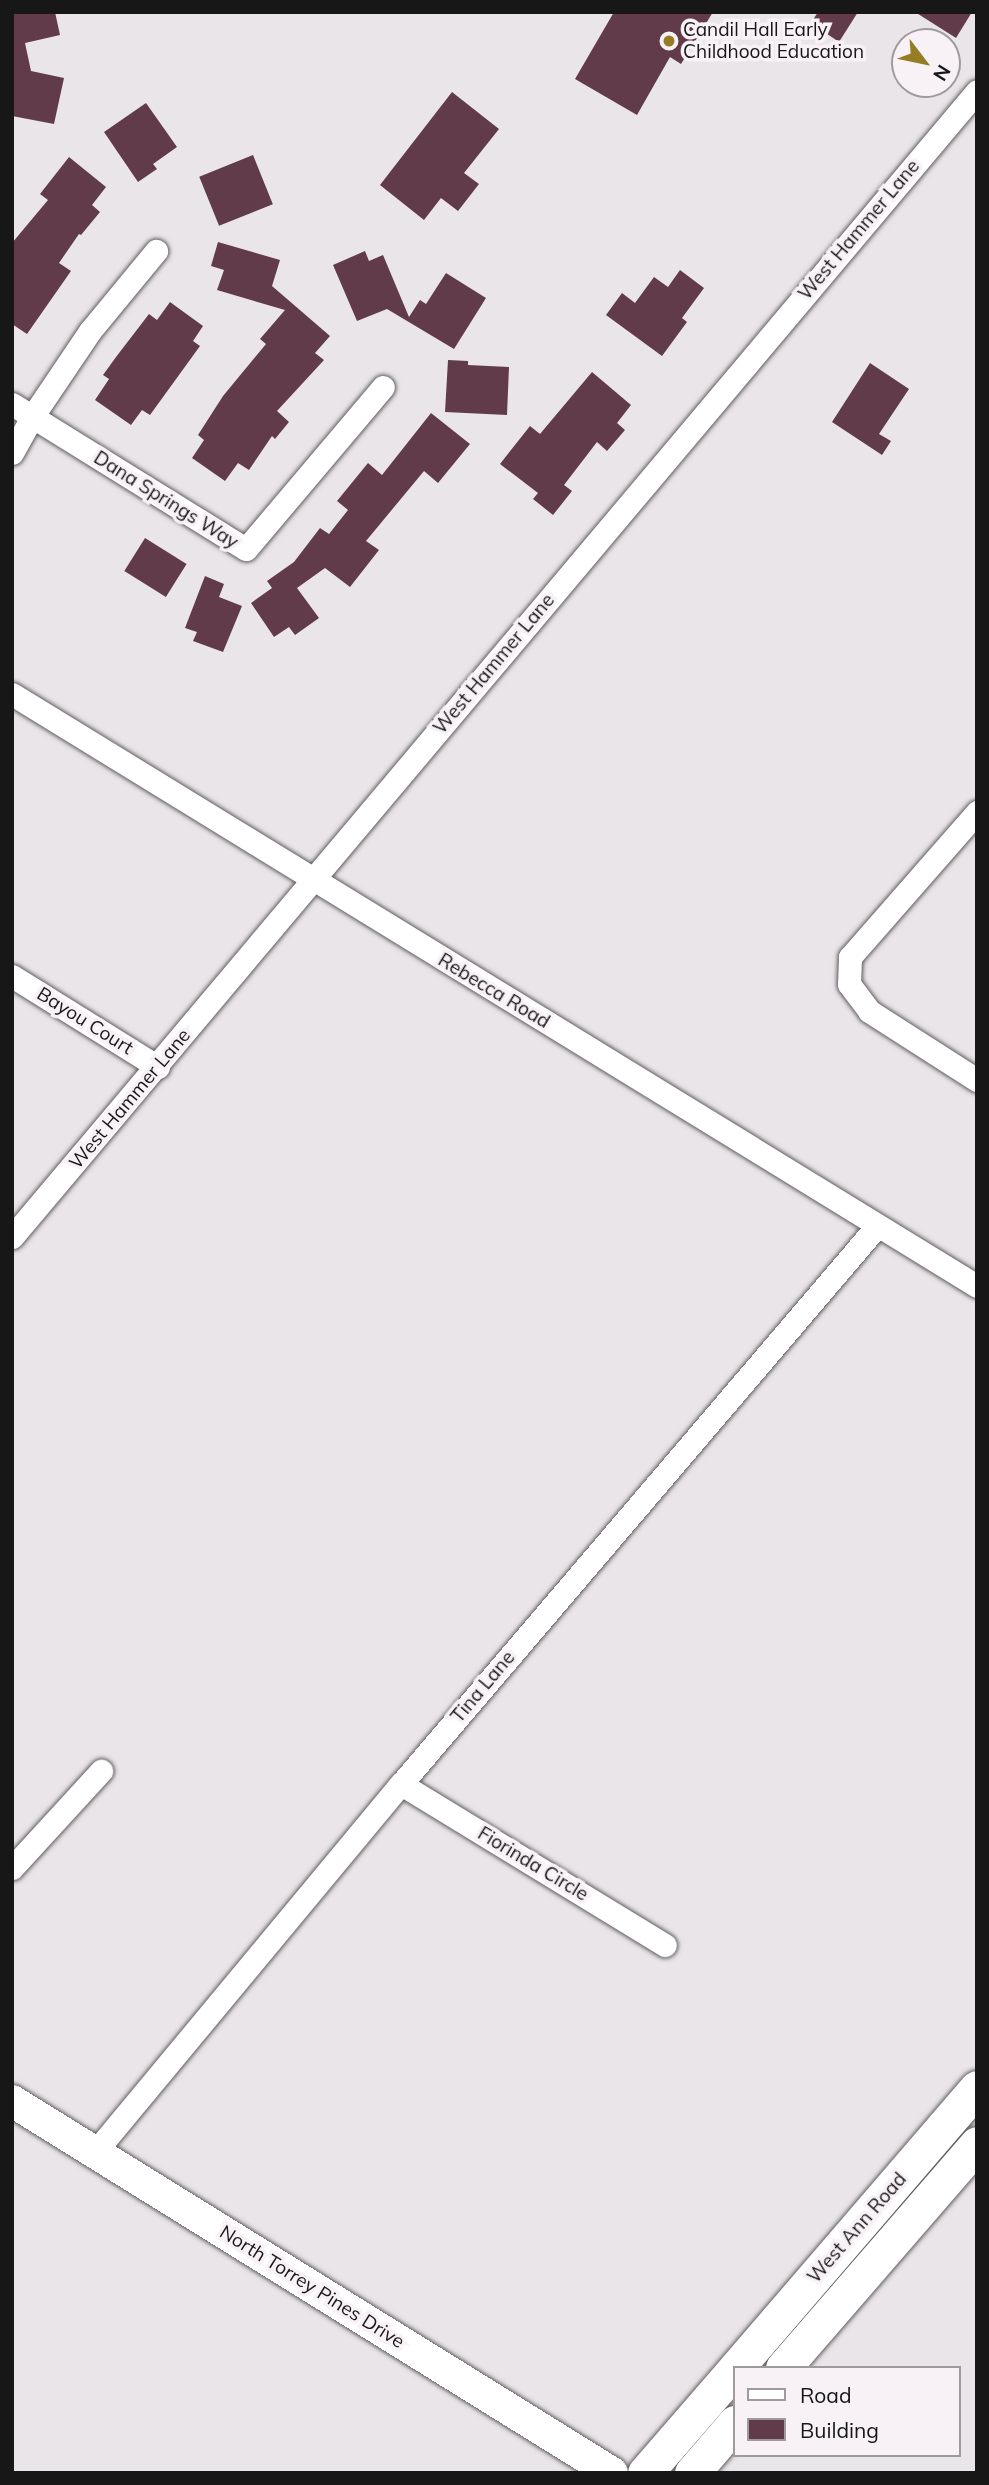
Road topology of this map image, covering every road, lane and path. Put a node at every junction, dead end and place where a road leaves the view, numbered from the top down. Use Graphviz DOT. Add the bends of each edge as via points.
graph roads {
  1 [pos="977,91"];
  2 [pos="156,251"];
  3 [pos="383,387"];
  4 [pos="12,404"];
  5 [pos="32,417"];
  6 [pos="12,453"];
  7 [pos="12,694"];
  8 [pos="977,812"];
  9 [pos="312,880"];
  10 [pos="12,976"];
  11 [pos="158,1067"];
  12 [pos="977,1080"];
  13 [pos="877,1226"];
  14 [pos="12,1237"];
  15 [pos="977,1286"];
  16 [pos="101,1771"];
  17 [pos="401,1784"];
  18 [pos="12,1868"];
  19 [pos="665,1945"];
  20 [pos="977,2088"];
  21 [pos="12,2101"];
  22 [pos="977,2144"];
  23 [pos="95,2152"];
  24 [pos="738,2366"];
  25 [pos="785,2366"];
  26 [pos="734,2370"];
  27 [pos="734,2424"];
  28 [pos="612,2473"];
  29 [pos="645,2473"];
  30 [pos="692,2473"];
  1 -- 9 [label="street, West Hammer Lane"];
  2 -- 5 [label="street" via="90,331"];
  3 -- 5 [label="street, Dana Springs Way" via="246,549"];
  4 -- 5 [label="street, Dana Springs Way"];
  5 -- 6 [label="street"];
  7 -- 9 [label="street, Rebecca Road"];
  8 -- 12 [label="street" via="849,957 849,984 869,1011"];
  9 -- 11 [label="street, West Hammer Lane"];
  9 -- 13 [label="street, Rebecca Road"];
  10 -- 11 [label="street, Bayou Court"];
  11 -- 14 [label="street, West Hammer Lane"];
  13 -- 15 [label="street, Rebecca Road"];
  13 -- 17 [label="street, Tina Lane"];
  16 -- 18 [label="street"];
  17 -- 19 [label="street, Fiorinda Circle"];
  17 -- 23 [label="street, Tina Lane"];
  20 -- 24 [label="main road, West Ann Road"];
  21 -- 23 [label="street, North Torrey Pines Drive"];
  22 -- 25 [label="main road, West Ann Road"];
  23 -- 28 [label="street, North Torrey Pines Drive"];
  26 -- 29 [label="main road, West Ann Road"];
  27 -- 30 [label="main road"];
}
